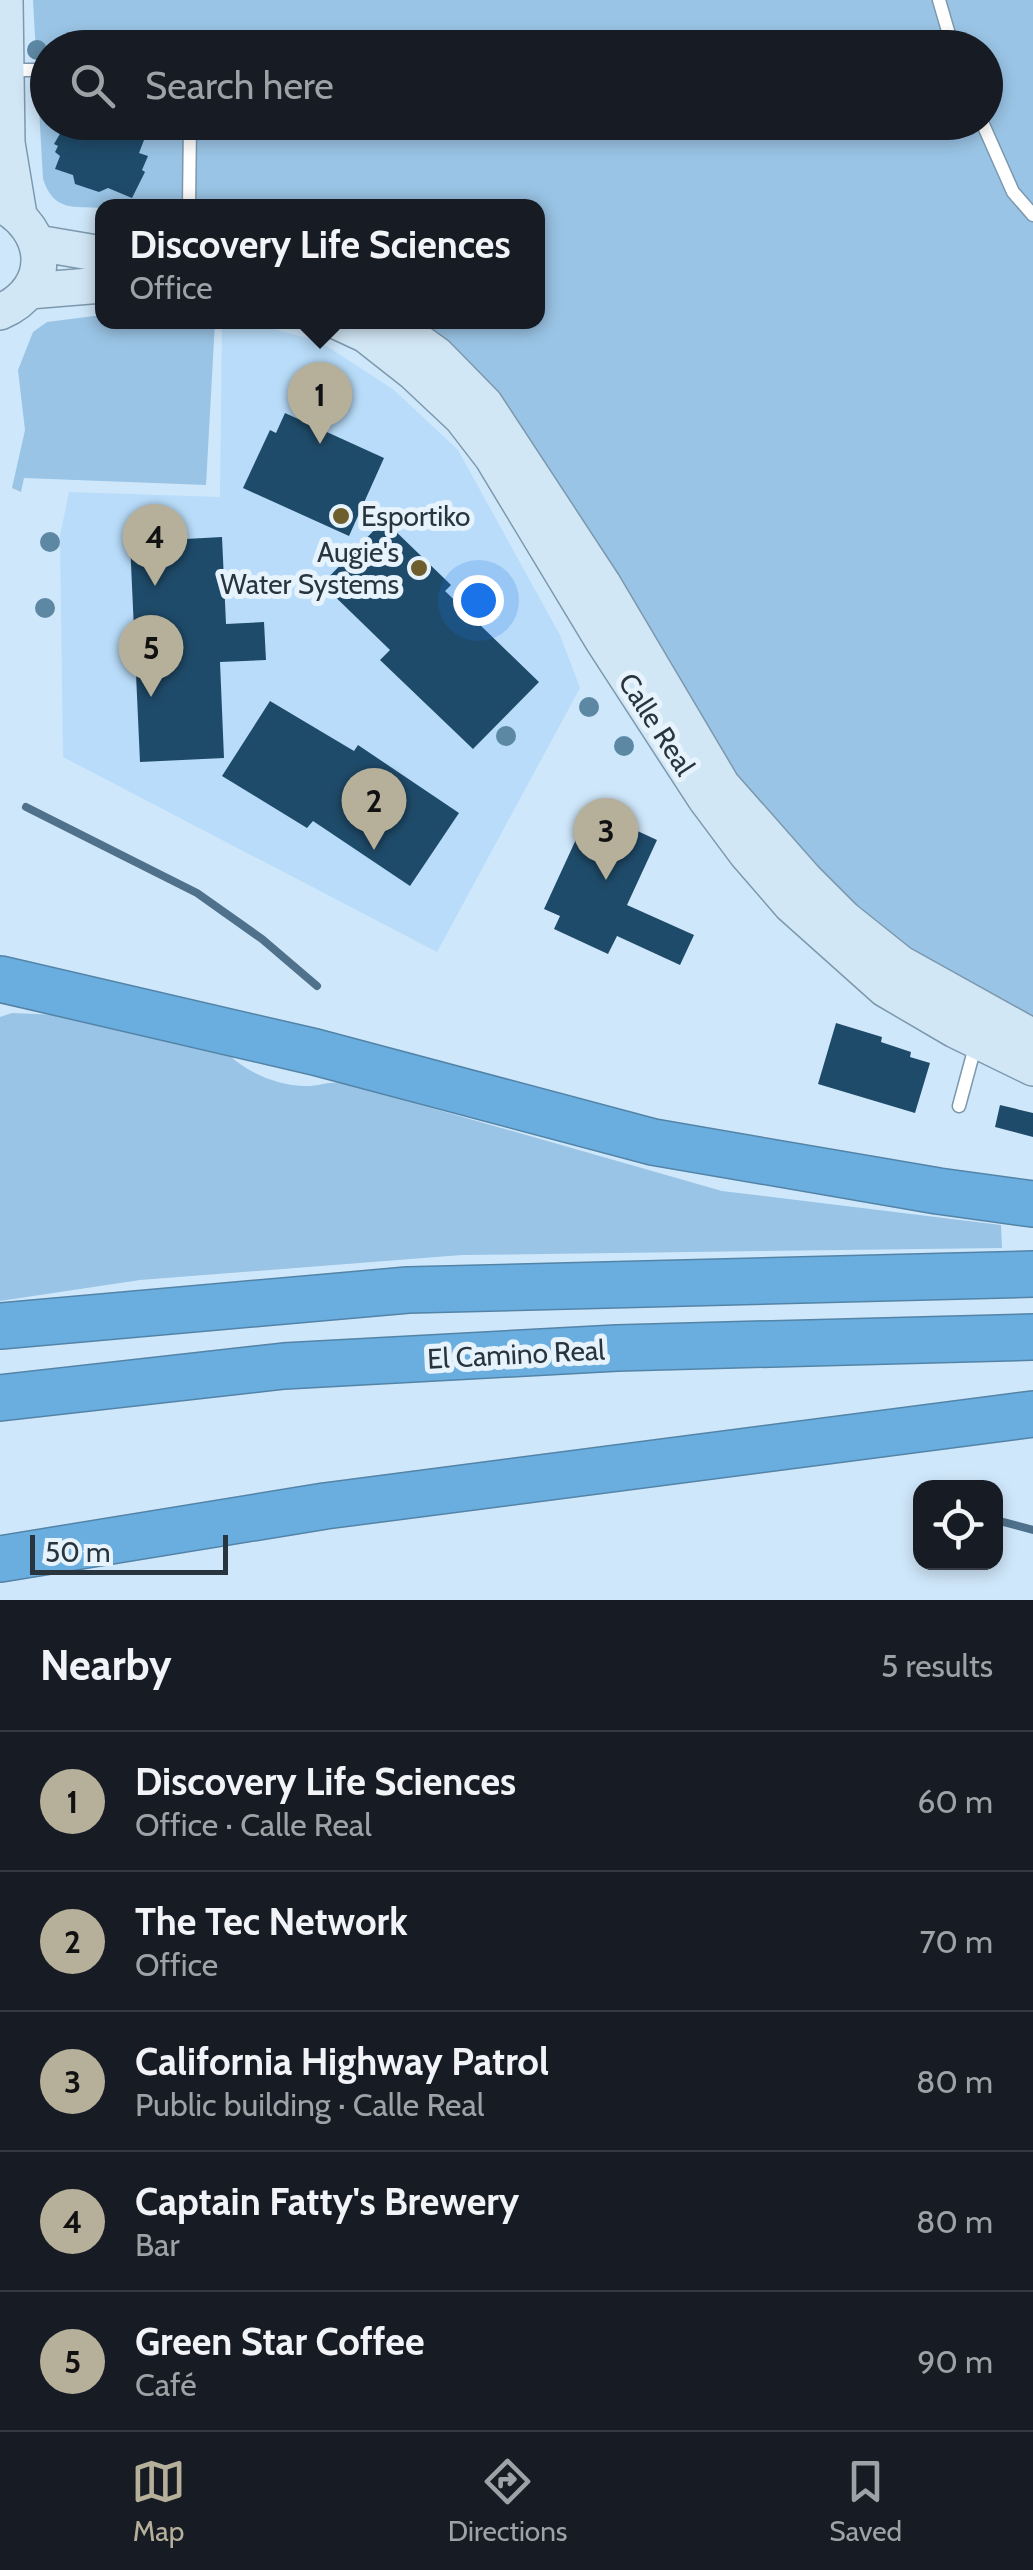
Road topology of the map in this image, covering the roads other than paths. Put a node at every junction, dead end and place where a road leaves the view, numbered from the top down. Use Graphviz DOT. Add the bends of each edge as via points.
graph roads {
  1 [pos="5,0"];
  2 [pos="940,0"];
  3 [pos="948,30"];
  4 [pos="5,70"];
  5 [pos="30,70"];
  6 [pos="190,140"];
  7 [pos="990,140"];
  8 [pos="189,199"];
  9 [pos="1033,215"];
  10 [pos="19,221"];
  11 [pos="95,251"];
  12 [pos="95,286"];
  13 [pos="30,291"];
  14 [pos="0,312"];
  15 [pos="354,329"];
  16 [pos="402,329"];
  17 [pos="0,979"];
  18 [pos="1033,1037"];
  19 [pos="976,1041"];
  20 [pos="1033,1068"];
  21 [pos="959,1106"];
  22 [pos="1033,1204"];
  23 [pos="1033,1274"];
  24 [pos="0,1326"];
  25 [pos="1033,1337"];
  26 [pos="0,1398"];
  27 [pos="1033,1414"];
  28 [pos="0,1559"];
  1 -- 4 [label="main road"];
  2 -- 3 [label="lane"];
  4 -- 5 [label="lane"];
  4 -- 10 [label="main road"];
  6 -- 8 [label="lane"];
  7 -- 9 [label="lane" via="1013,192"];
  10 -- 11 [label="main road"];
  10 -- 13 [label="main road" via="38,272"];
  12 -- 13 [label="main road"];
  13 -- 14 [label="main road"];
  15 -- 19 [label="main road, Calle Real" via="462,418 705,798 791,905 885,989"];
  16 -- 18 [label="main road, Calle Real" via="486,404 722,785 846,919 900,962"];
  17 -- 22 [label="highway" via="316,1052 654,1142"];
  19 -- 20 [label="main road, Calle Real"];
  19 -- 21 [label="lane"];
  23 -- 24 [label="highway" via="408,1290"];
  25 -- 26 [label="highway, El Camino Real" via="616,1348 284,1366"];
  27 -- 28 [label="highway" via="325,1506"];
}
